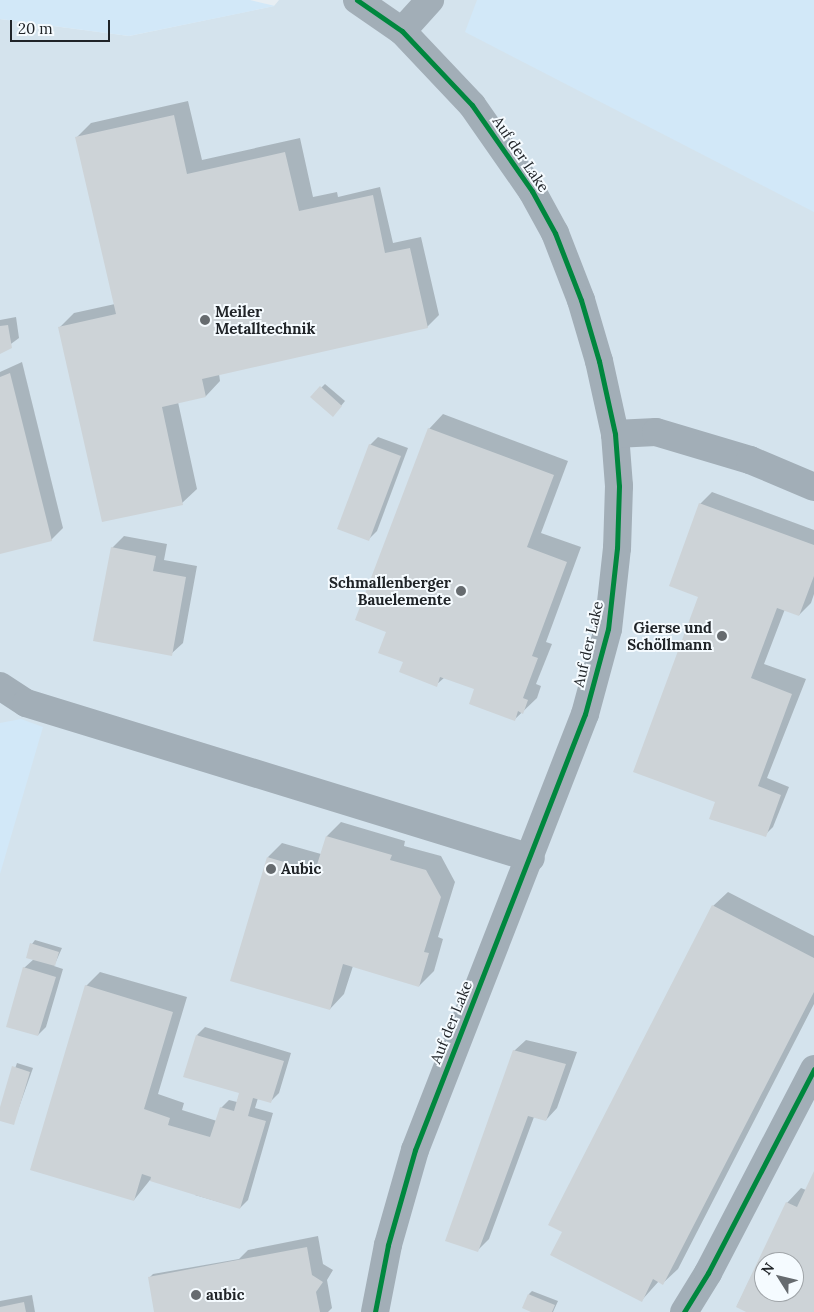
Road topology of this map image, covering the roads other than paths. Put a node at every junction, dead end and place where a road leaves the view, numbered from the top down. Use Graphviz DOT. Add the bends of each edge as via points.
graph roads {
  1 [pos="357,0"];
  2 [pos="430,0"];
  3 [pos="402,31"];
  4 [pos="615,434"];
  5 [pos="814,487"];
  6 [pos="0,686"];
  7 [pos="531,858"];
  8 [pos="814,1069"];
  9 [pos="375,1312"];
  10 [pos="684,1312"];
  1 -- 3 [label="street, Auf der Lake"];
  2 -- 3 [label="street"];
  3 -- 4 [label="street, Auf der Lake" via="472,105 532,191 555,233 581,300"];
  4 -- 5 [label="street" via="656,432 750,460"];
  4 -- 7 [label="street, Auf der Lake" via="619,486 617,548 608,629 585,714"];
  6 -- 7 [label="street" via="26,704"];
  7 -- 9 [label="street, Auf der Lake" via="414,1150 388,1245"];
  8 -- 10 [label="street" via="708,1273"];
}
